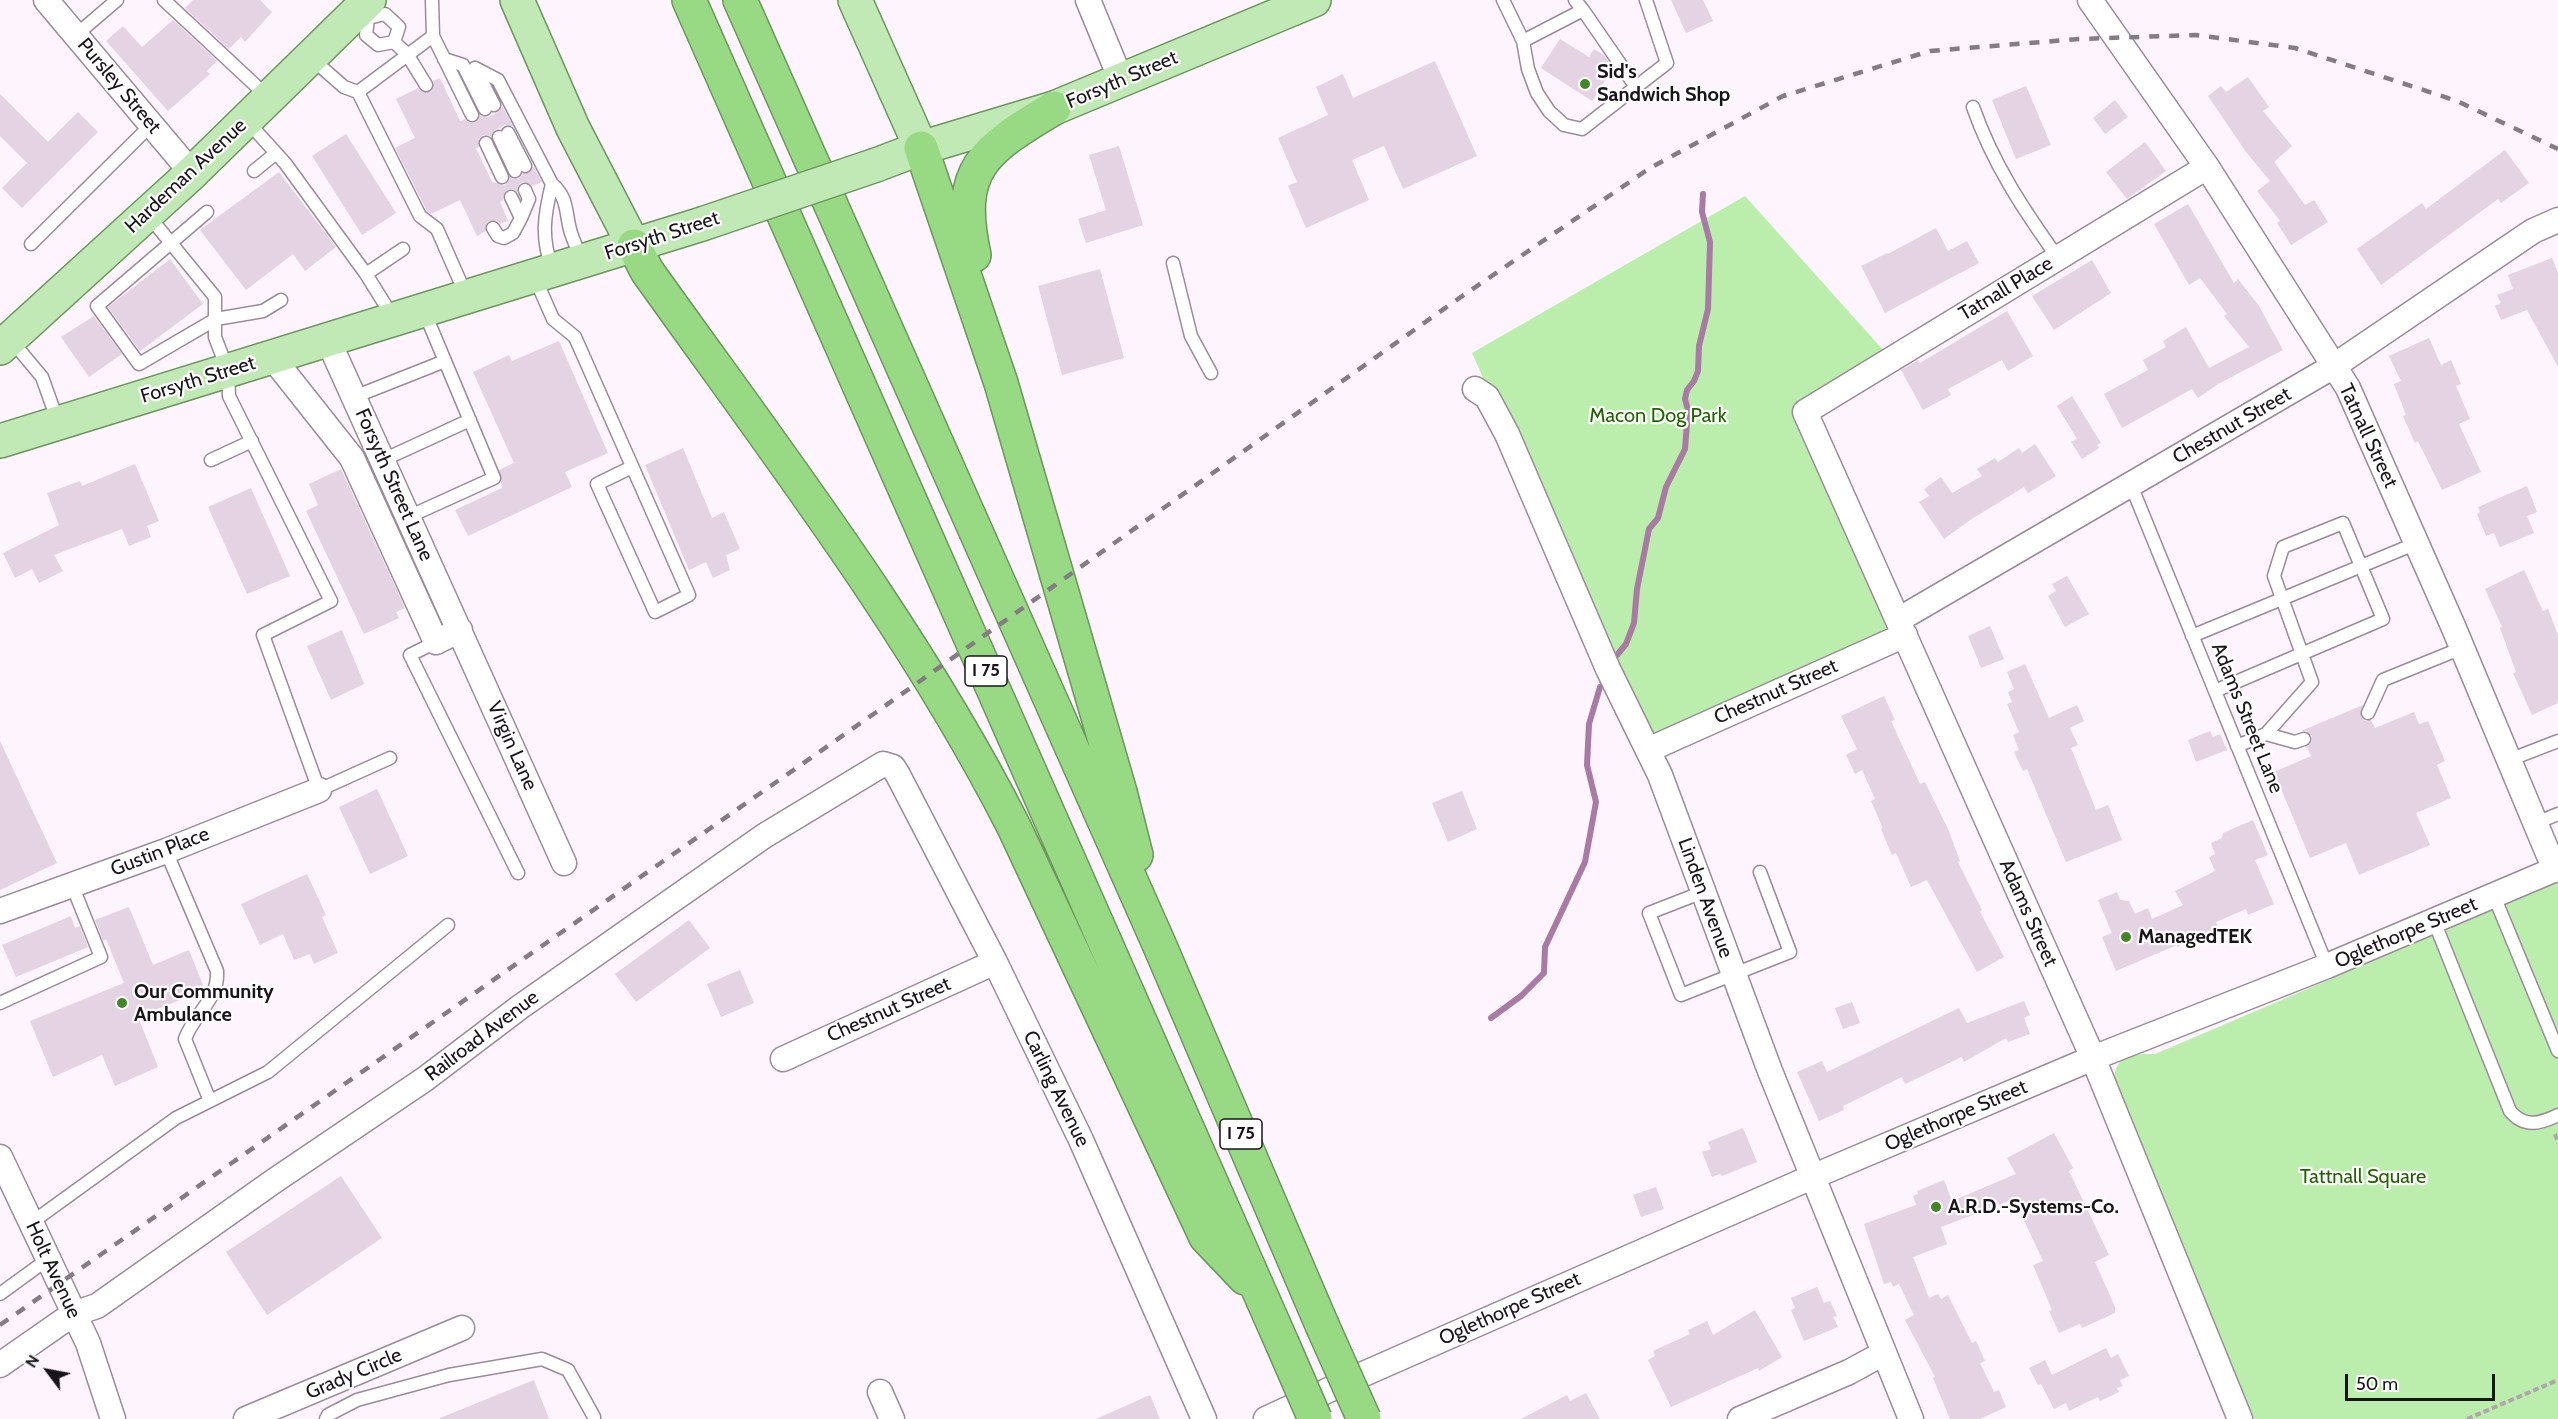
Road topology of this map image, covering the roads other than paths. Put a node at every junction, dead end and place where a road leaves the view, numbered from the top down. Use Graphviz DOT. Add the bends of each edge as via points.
graph roads {
  1 [pos="46,0"];
  2 [pos="117,0"];
  3 [pos="164,0"];
  4 [pos="432,0"];
  5 [pos="517,0"];
  6 [pos="689,0"];
  7 [pos="740,0"];
  8 [pos="855,0"];
  9 [pos="1088,0"];
  10 [pos="1503,0"];
  11 [pos="1646,0"];
  12 [pos="2090,0"];
  13 [pos="1308,1"];
  14 [pos="1579,5"];
  15 [pos="365,10"];
  16 [pos="76,34"];
  17 [pos="433,36"];
  18 [pos="1523,41"];
  19 [pos="394,42"];
  20 [pos="407,54"];
  21 [pos="310,57"];
  22 [pos="444,59"];
  23 [pos="463,65"];
  24 [pos="476,68"];
  25 [pos="1121,80"];
  26 [pos="426,85"];
  27 [pos="1636,87"];
  28 [pos="358,92"];
  29 [pos="269,98"];
  30 [pos="1973,107"];
  31 [pos="1054,108"];
  32 [pos="472,115"];
  33 [pos="246,121"];
  34 [pos="152,124"];
  35 [pos="504,135"];
  36 [pos="486,143"];
  37 [pos="921,148"];
  38 [pos="276,153"];
  39 [pos="2207,167"];
  40 [pos="520,168"];
  41 [pos="254,171"];
  42 [pos="192,173"];
  43 [pos="502,177"];
  44 [pos="552,184"];
  45 [pos="530,192"];
  46 [pos="511,196"];
  47 [pos="207,212"];
  48 [pos="147,214"];
  49 [pos="521,218"];
  50 [pos="2558,220"];
  51 [pos="493,228"];
  52 [pos="172,243"];
  53 [pos="31,244"];
  54 [pos="634,246"];
  55 [pos="403,249"];
  56 [pos="2058,258"];
  57 [pos="1173,263"];
  58 [pos="556,270"];
  59 [pos="197,273"];
  60 [pos="366,274"];
  61 [pos="186,281"];
  62 [pos="467,297"];
  63 [pos="281,300"];
  64 [pos="409,315"];
  65 [pos="216,320"];
  66 [pos="328,340"];
  67 [pos="5,344"];
  68 [pos="272,357"];
  69 [pos="445,362"];
  70 [pos="2334,366"];
  71 [pos="228,371"];
  72 [pos="1211,373"];
  73 [pos="1001,383"];
  74 [pos="1475,389"];
  75 [pos="354,397"];
  76 [pos="1805,412"];
  77 [pos="470,420"];
  78 [pos="59,423"];
  79 [pos="0,441"];
  80 [pos="252,441"];
  81 [pos="211,460"];
  82 [pos="383,460"];
  83 [pos="632,467"];
  84 [pos="2131,485"];
  85 [pos="408,517"];
  86 [pos="2417,543"];
  87 [pos="2361,566"];
  88 [pos="2283,598"];
  89 [pos="1901,627"];
  90 [pos="460,630"];
  91 [pos="2192,636"];
  92 [pos="436,642"];
  93 [pos="2462,648"];
  94 [pos="2303,653"];
  95 [pos="2215,691"];
  96 [pos="2368,713"];
  97 [pos="2266,734"];
  98 [pos="2304,739"];
  99 [pos="2558,741"];
  100 [pos="2237,746"];
  101 [pos="1648,750"];
  102 [pos="390,758"];
  103 [pos="2509,760"];
  104 [pos="893,767"];
  105 [pos="319,790"];
  106 [pos="2558,814"];
  107 [pos="2536,823"];
  108 [pos="166,851"];
  109 [pos="564,863"];
  110 [pos="2557,869"];
  111 [pos="1760,872"];
  112 [pos="518,873"];
  113 [pos="72,885"];
  114 [pos="1703,892"];
  115 [pos="2494,896"];
  116 [pos="0,911"];
  117 [pos="2434,921"];
  118 [pos="448,925"];
  119 [pos="1159,944"];
  120 [pos="995,962"];
  121 [pos="2327,966"];
  122 [pos="1734,974"];
  123 [pos="0,1003"];
  124 [pos="2558,1051"];
  125 [pos="2093,1058"];
  126 [pos="783,1059"];
  127 [pos="210,1101"];
  128 [pos="2558,1115"];
  129 [pos="0,1157"];
  130 [pos="1812,1177"];
  131 [pos="31,1223"];
  132 [pos="48,1259"];
  133 [pos="0,1294"];
  134 [pos="1260,1294"];
  135 [pos="73,1314"];
  136 [pos="462,1328"];
  137 [pos="1884,1353"];
  138 [pos="0,1365"];
  139 [pos="880,1392"];
  140 [pos="594,1417"];
  141 [pos="113,1419"];
  142 [pos="246,1419"];
  143 [pos="326,1419"];
  144 [pos="892,1419"];
  145 [pos="1204,1419"];
  146 [pos="1266,1419"];
  147 [pos="1314,1419"];
  148 [pos="1364,1419"];
  149 [pos="1740,1419"];
  150 [pos="1911,1419"];
  151 [pos="2240,1419"];
  1 -- 16 [label="street, Pursley Street"];
  2 -- 16 [label="lane"];
  3 -- 29 [label="lane"];
  4 -- 17 [label="lane"];
  5 -- 54 [label="main road" via="573,128"];
  6 -- 134 [label="highway, I 75"];
  7 -- 119 [label="highway, I 75"];
  8 -- 37 [label="main road"];
  9 -- 25 [label="street"];
  10 -- 18 [label="lane"];
  11 -- 27 [label="lane" via="1667,63"];
  12 -- 39 [label="street, Tatnall Street"];
  13 -- 25 [label="main road, Forsyth Street"];
  14 -- 18 [label="lane"];
  14 -- 27 [label="lane"];
  15 -- 19 [label="lane" via="385,14 399,27"];
  15 -- 19 [label="lane" via="366,35 378,45"];
  15 -- 21 [label="main road, Hardeman Avenue"];
  16 -- 34 [label="street, Pursley Street"];
  17 -- 20 [label="lane"];
  17 -- 22 [label="lane"];
  18 -- 27 [label="lane" via="1537,93 1564,125 1582,129"];
  19 -- 20 [label="lane"];
  20 -- 26 [label="lane"];
  20 -- 28 [label="lane"];
  21 -- 28 [label="lane" via="344,87"];
  21 -- 29 [label="main road, Hardeman Avenue"];
  22 -- 23 [label="lane"];
  22 -- 32 [label="lane"];
  23 -- 24 [label="lane"];
  23 -- 24 [label="lane" via="490,107"];
  24 -- 44 [label="lane" via="498,80"];
  25 -- 31 [label="main road, Forsyth Street"];
  28 -- 62 [label="lane" via="420,216 437,229"];
  29 -- 33 [label="main road, Hardeman Avenue"];
  30 -- 56 [label="lane" via="1994,160"];
  31 -- 37 [label="main road, Forsyth Street"];
  31 -- 73 [label="highway" via="987,156 971,181 967,197 969,234"];
  33 -- 38 [label="lane"];
  33 -- 42 [label="main road, Hardeman Avenue"];
  34 -- 42 [label="street, Pursley Street"];
  34 -- 53 [label="lane"];
  35 -- 40 [label="lane"];
  36 -- 43 [label="lane"];
  37 -- 54 [label="main road, Forsyth Street, bridge"];
  37 -- 73 [label="highway"];
  38 -- 41 [label="lane"];
  38 -- 60 [label="lane"];
  39 -- 56 [label="street, Tatnall Place"];
  39 -- 70 [label="street, Tatnall Street"];
  42 -- 48 [label="main road, Hardeman Avenue"];
  44 -- 58 [label="lane" via="544,246"];
  44 -- 58 [label="lane" via="568,209 570,232"];
  45 -- 49 [label="lane"];
  46 -- 49 [label="lane"];
  47 -- 52 [label="lane"];
  48 -- 52 [label="lane"];
  48 -- 67 [label="main road, Hardeman Avenue"];
  49 -- 51 [label="lane" via="513,233 504,238"];
  50 -- 70 [label="street, Chestnut Street" via="2534,231"];
  52 -- 59 [label="lane"];
  52 -- 65 [label="lane" via="97,306 140,364"];
  54 -- 58 [label="main road, Forsyth Street"];
  54 -- 134 [label="highway" via="648,272 927,672 1014,827 1206,1237"];
  55 -- 60 [label="lane"];
  56 -- 76 [label="street, Tatnall Place"];
  57 -- 72 [label="lane" via="1191,336"];
  58 -- 62 [label="main road, Forsyth Street"];
  58 -- 83 [label="lane" via="553,319 575,337"];
  59 -- 61 [label="lane"];
  59 -- 65 [label="lane" via="215,297"];
  60 -- 64 [label="lane"];
  62 -- 64 [label="main road, Forsyth Street"];
  63 -- 65 [label="lane" via="263,311"];
  64 -- 66 [label="main road, Forsyth Street"];
  64 -- 69 [label="lane"];
  65 -- 71 [label="lane" via="215,337"];
  66 -- 68 [label="main road, Forsyth Street"];
  66 -- 75 [label="street, Forsyth Street Lane"];
  67 -- 78 [label="lane" via="42,377"];
  68 -- 71 [label="main road, Forsyth Street"];
  68 -- 92 [label="street" via="352,458"];
  69 -- 75 [label="lane"];
  69 -- 77 [label="lane"];
  70 -- 84 [label="street, Chestnut Street"];
  70 -- 86 [label="street, Tatnall Street"];
  71 -- 78 [label="main road, Forsyth Street"];
  71 -- 80 [label="lane" via="229,396"];
  73 -- 119 [label="highway" via="1120,792"];
  74 -- 101 [label="street, Linden Avenue" via="1487,397 1507,434 1608,669"];
  75 -- 82 [label="street, Forsyth Street Lane"];
  76 -- 89 [label="street, Adams Street"];
  77 -- 82 [label="lane"];
  77 -- 85 [label="lane" via="494,478"];
  78 -- 79 [label="main road, Forsyth Street"];
  80 -- 81 [label="lane"];
  80 -- 105 [label="lane" via="331,601 262,635"];
  82 -- 85 [label="street, Forsyth Street Lane"];
  83 -- 83 [label="lane" via="689,595 655,612 597,484"];
  84 -- 89 [label="street, Chestnut Street"];
  84 -- 91 [label="lane, Adams Street Lane"];
  85 -- 90 [label="street, Forsyth Street Lane"];
  86 -- 87 [label="lane"];
  86 -- 93 [label="street, Tatnall Street"];
  87 -- 88 [label="lane"];
  87 -- 88 [label="lane" via="2343,523 2283,546 2274,576"];
  87 -- 94 [label="lane" via="2383,620"];
  88 -- 91 [label="lane"];
  88 -- 94 [label="lane"];
  89 -- 101 [label="street, Chestnut Street"];
  89 -- 125 [label="street, Adams Street"];
  90 -- 92 [label="street"];
  90 -- 109 [label="street, Virgin Lane"];
  91 -- 95 [label="lane, Adams Street Lane"];
  92 -- 112 [label="lane" via="410,655"];
  93 -- 96 [label="lane" via="2384,680"];
  93 -- 103 [label="street, Tatnall Street"];
  94 -- 95 [label="lane"];
  94 -- 97 [label="lane" via="2312,682"];
  95 -- 100 [label="lane, Adams Street Lane"];
  97 -- 98 [label="lane" via="2295,742"];
  97 -- 100 [label="lane"];
  99 -- 103 [label="lane"];
  100 -- 121 [label="lane, Adams Street Lane"];
  101 -- 114 [label="street, Linden Avenue"];
  102 -- 105 [label="lane"];
  103 -- 107 [label="street, Tatnall Street"];
  104 -- 120 [label="street, Carling Avenue"];
  104 -- 135 [label="street, Railroad Avenue" via="884,764 764,836 520,1007 425,1079 97,1306"];
  105 -- 108 [label="street, Gustin Place"];
  106 -- 107 [label="lane"];
  107 -- 110 [label="street, Tatnall Street"];
  108 -- 113 [label="street, Gustin Place"];
  108 -- 127 [label="lane" via="218,971 214,996 189,1027 185,1039"];
  110 -- 115 [label="street, Oglethorpe Street"];
  111 -- 122 [label="lane" via="1790,952"];
  113 -- 116 [label="street, Gustin Place"];
  113 -- 123 [label="lane" via="102,957"];
  114 -- 122 [label="street, Linden Avenue"];
  114 -- 122 [label="lane" via="1649,913 1681,995"];
  115 -- 117 [label="street, Oglethorpe Street"];
  115 -- 124 [label="lane"];
  117 -- 121 [label="street, Oglethorpe Street"];
  117 -- 128 [label="lane" via="2510,1111 2516,1119 2531,1124"];
  118 -- 127 [label="lane" via="268,1072"];
  119 -- 148 [label="highway, I 75, bridge"];
  120 -- 126 [label="street, Chestnut Street"];
  120 -- 145 [label="street, Carling Avenue" via="1081,1140"];
  121 -- 125 [label="street, Oglethorpe Street"];
  122 -- 130 [label="street, Linden Avenue"];
  125 -- 130 [label="street, Oglethorpe Street"];
  125 -- 151 [label="street, Adams Street"];
  127 -- 131 [label="lane" via="176,1118"];
  129 -- 131 [label="street, Holt Avenue"];
  130 -- 137 [label="street, Linden Avenue"];
  130 -- 146 [label="street, Oglethorpe Street"];
  131 -- 132 [label="street, Holt Avenue"];
  132 -- 133 [label="lane"];
  132 -- 135 [label="street, Holt Avenue"];
  134 -- 147 [label="highway, I 75, bridge"];
  135 -- 138 [label="street, Railroad Avenue"];
  135 -- 141 [label="street, Holt Avenue" via="88,1343"];
  136 -- 142 [label="street, Grady Circle"];
  137 -- 149 [label="street"];
  137 -- 150 [label="street, Linden Avenue"];
  139 -- 144 [label="street"];
  140 -- 143 [label="lane" via="568,1370 542,1359 449,1375 357,1400"];
}
